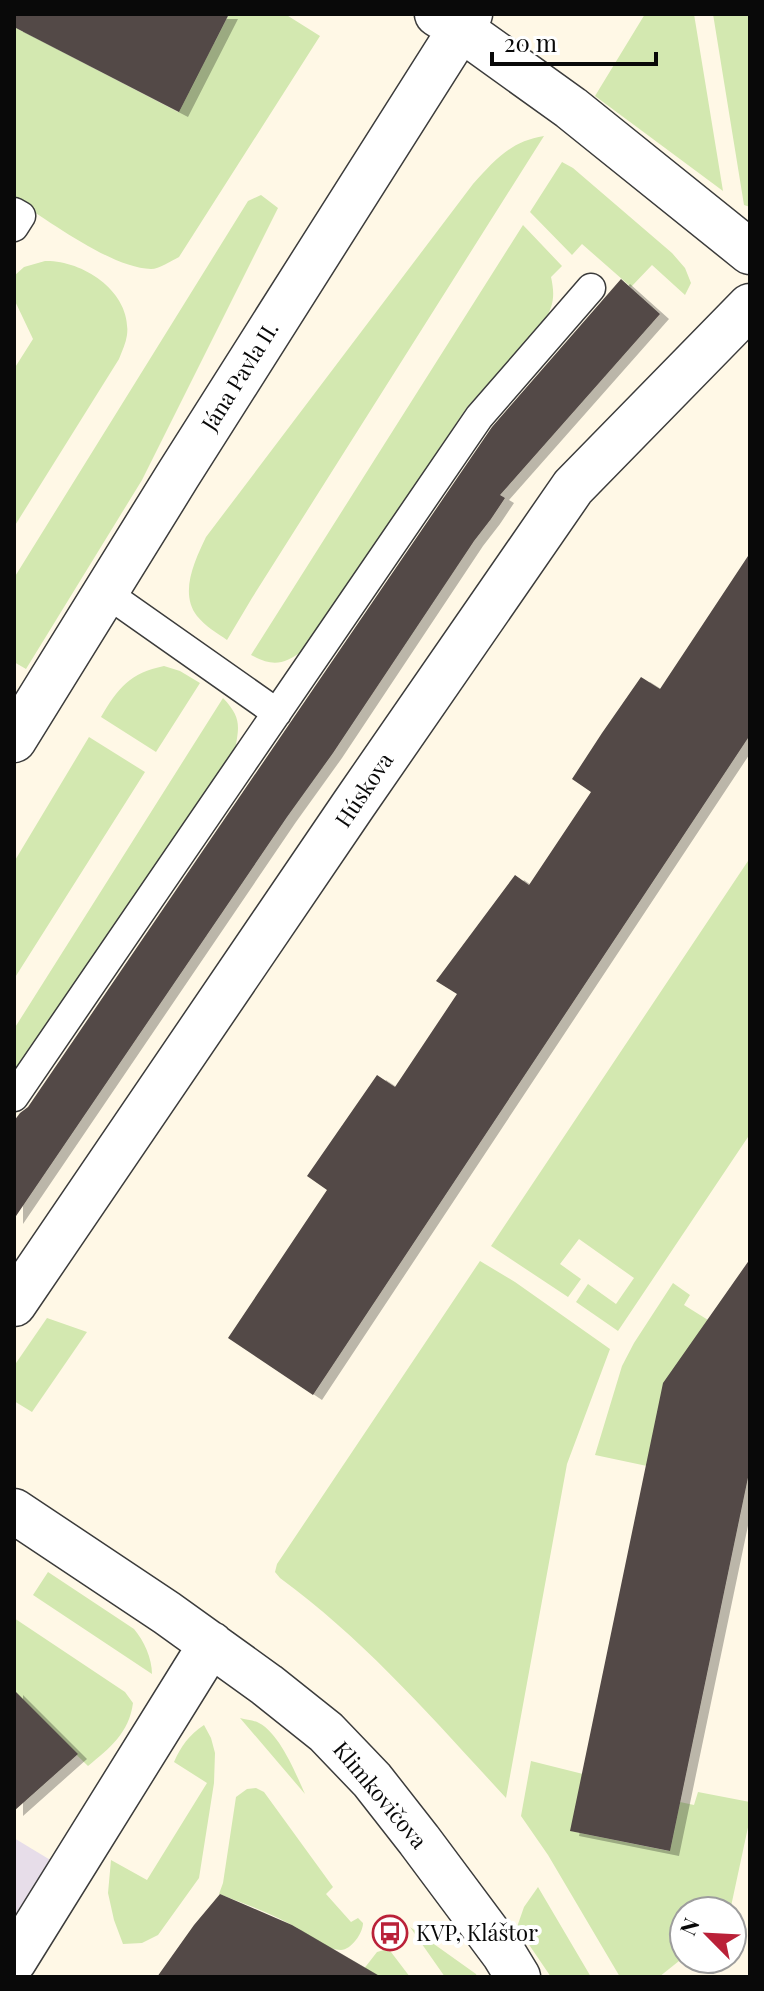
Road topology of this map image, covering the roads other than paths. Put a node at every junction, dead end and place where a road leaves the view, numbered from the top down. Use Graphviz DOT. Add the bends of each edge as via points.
graph roads {
  1 [pos="456,19"];
  2 [pos="14,212"];
  3 [pos="14,227"];
  4 [pos="750,252"];
  5 [pos="591,288"];
  6 [pos="750,306"];
  7 [pos="105,592"];
  8 [pos="277,713"];
  9 [pos="14,740"];
  10 [pos="14,1097"];
  11 [pos="14,1304"];
  12 [pos="14,1511"];
  13 [pos="211,1644"];
  14 [pos="14,1961"];
  15 [pos="518,1977"];
  1 -- 4 [label="street"];
  1 -- 7 [label="street, Jána Pavla II."];
  2 -- 3 [label="lane" via="21,216"];
  5 -- 8 [label="lane" via="479,417"];
  6 -- 11 [label="street, Húskova" via="573,487"];
  7 -- 8 [label="lane"];
  7 -- 9 [label="street, Jána Pavla II."];
  8 -- 10 [label="lane"];
  12 -- 13 [label="street, Klimkovičova"];
  13 -- 14 [label="street"];
  13 -- 15 [label="street, Klimkovičova" via="326,1732 372,1780"];
}
